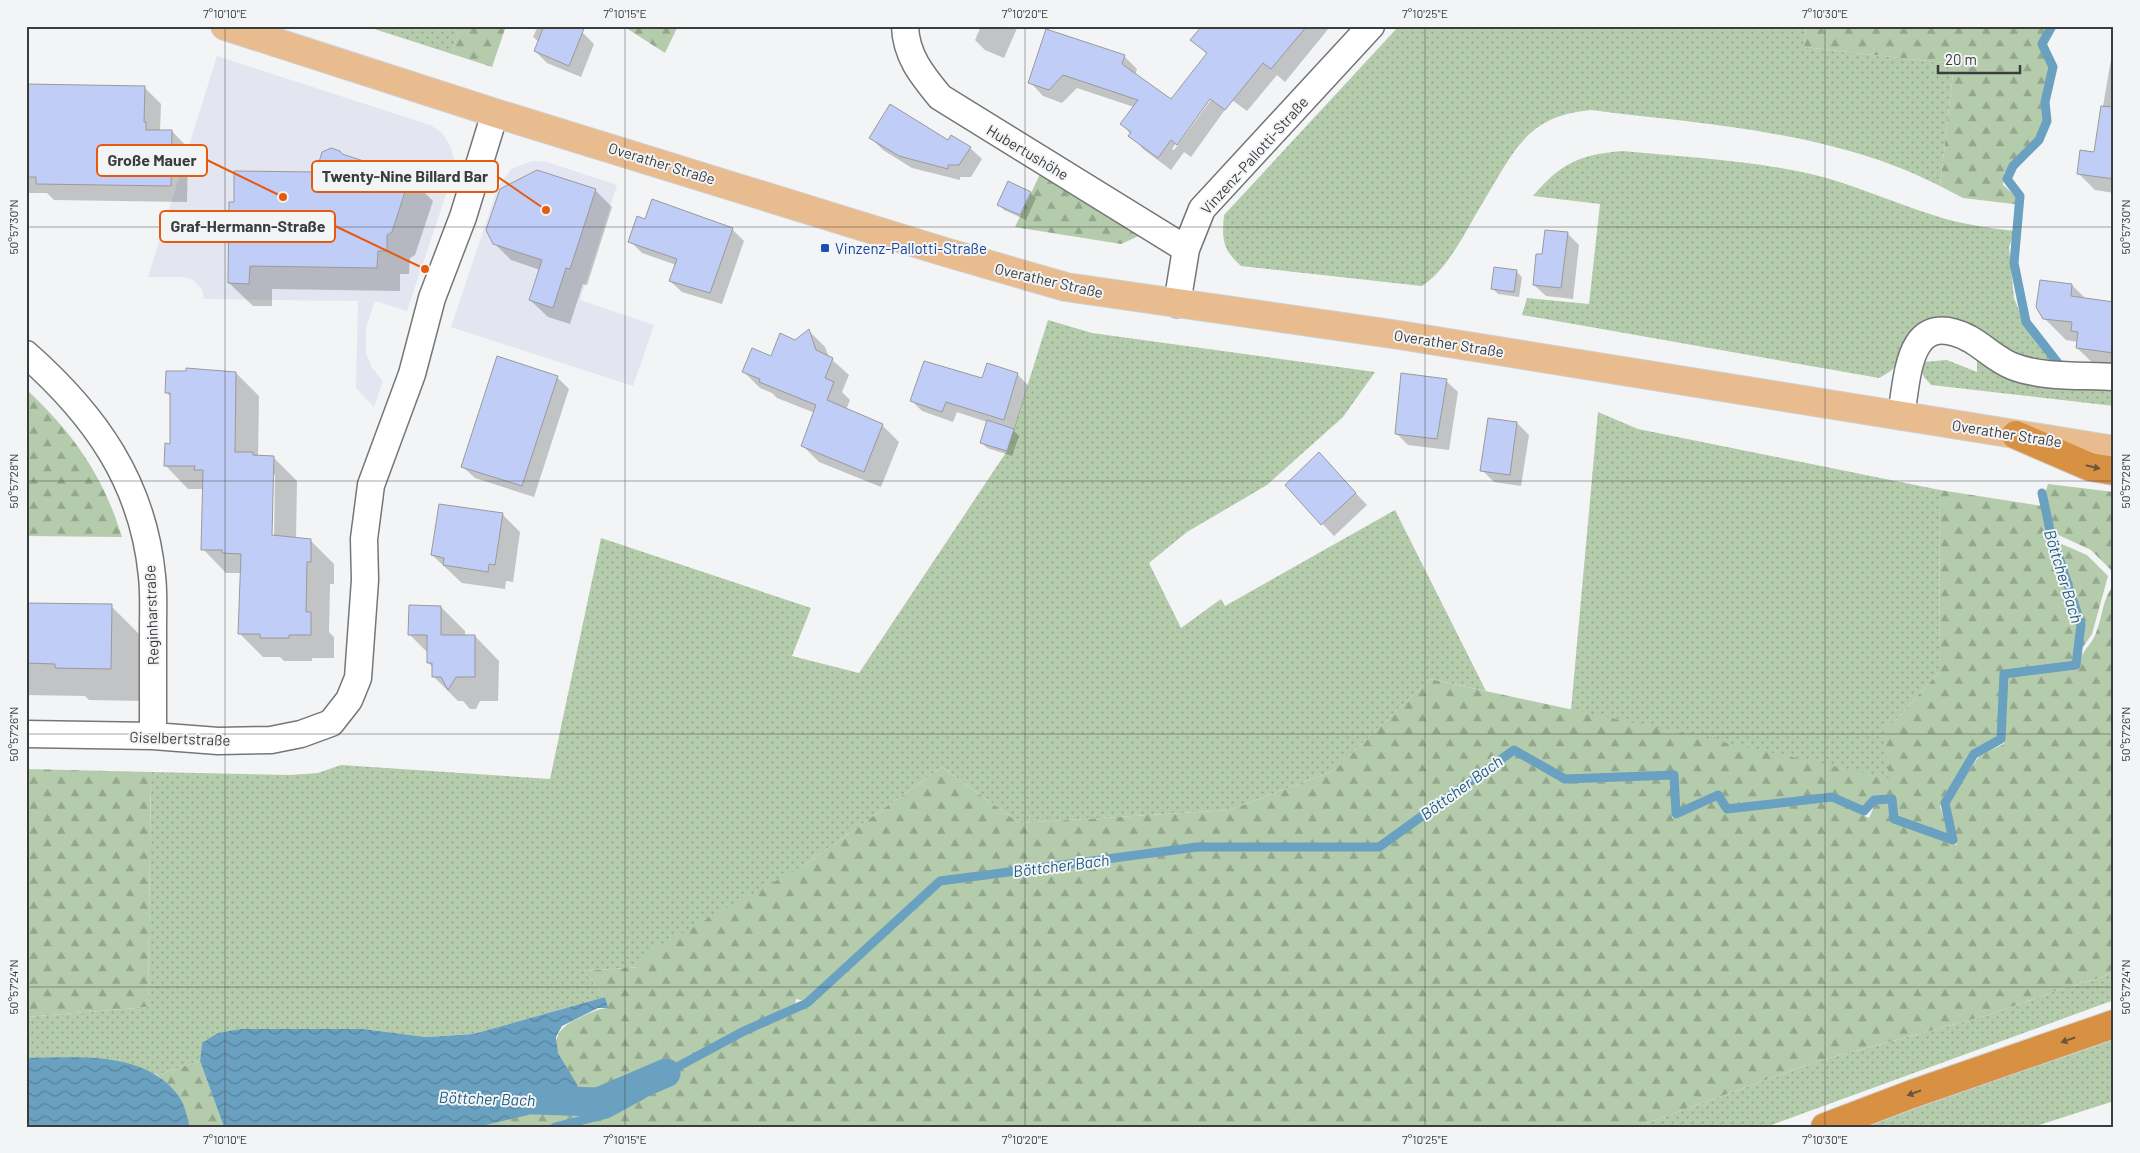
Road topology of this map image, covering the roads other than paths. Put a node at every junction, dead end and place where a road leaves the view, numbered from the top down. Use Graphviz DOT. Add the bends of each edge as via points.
graph roads {
  1 [pos="225,26"];
  2 [pos="906,26"];
  3 [pos="1371,26"];
  4 [pos="495,113"];
  5 [pos="1186,248"];
  6 [pos="1177,304"];
  7 [pos="26,354"];
  8 [pos="2114,377"];
  9 [pos="1901,416"];
  10 [pos="2016,435"];
  11 [pos="2114,450"];
  12 [pos="2114,471"];
  13 [pos="26,734"];
  14 [pos="153,736"];
  15 [pos="2114,1024"];
  16 [pos="1825,1127"];
  1 -- 4 [label="main road, Overather Straße"];
  2 -- 5 [label="street, Hubertushöhe" via="906,40 917,68 940,97"];
  3 -- 5 [label="street, Vinzenz-Pallotti-Straße" via="1202,209"];
  4 -- 6 [label="main road, Overather Straße" via="1010,272 1066,287"];
  4 -- 14 [label="street, Giselbertstraße" via="463,217 432,298 412,374 371,485 364,539 365,580 358,678 349,700 331,723 271,740 218,741"];
  5 -- 6 [label="street, Vinzenz-Pallotti-Straße"];
  6 -- 9 [label="main road, Overather Straße" via="1399,335"];
  7 -- 14 [label="street, Reginharstraße" via="50,375 91,422 134,493 147,541 152,578"];
  8 -- 9 [label="street" via="2042,372 2012,366 1962,336 1943,331 1931,332 1921,337 1914,347"];
  9 -- 10 [label="main road, Overather Straße"];
  10 -- 11 [label="main road, Overather Straße"];
  10 -- 12 [label="highway, one-way" via="2090,467"];
  13 -- 14 [label="street, Giselbertstraße"];
  15 -- 16 [label="highway, one-way"];
}
